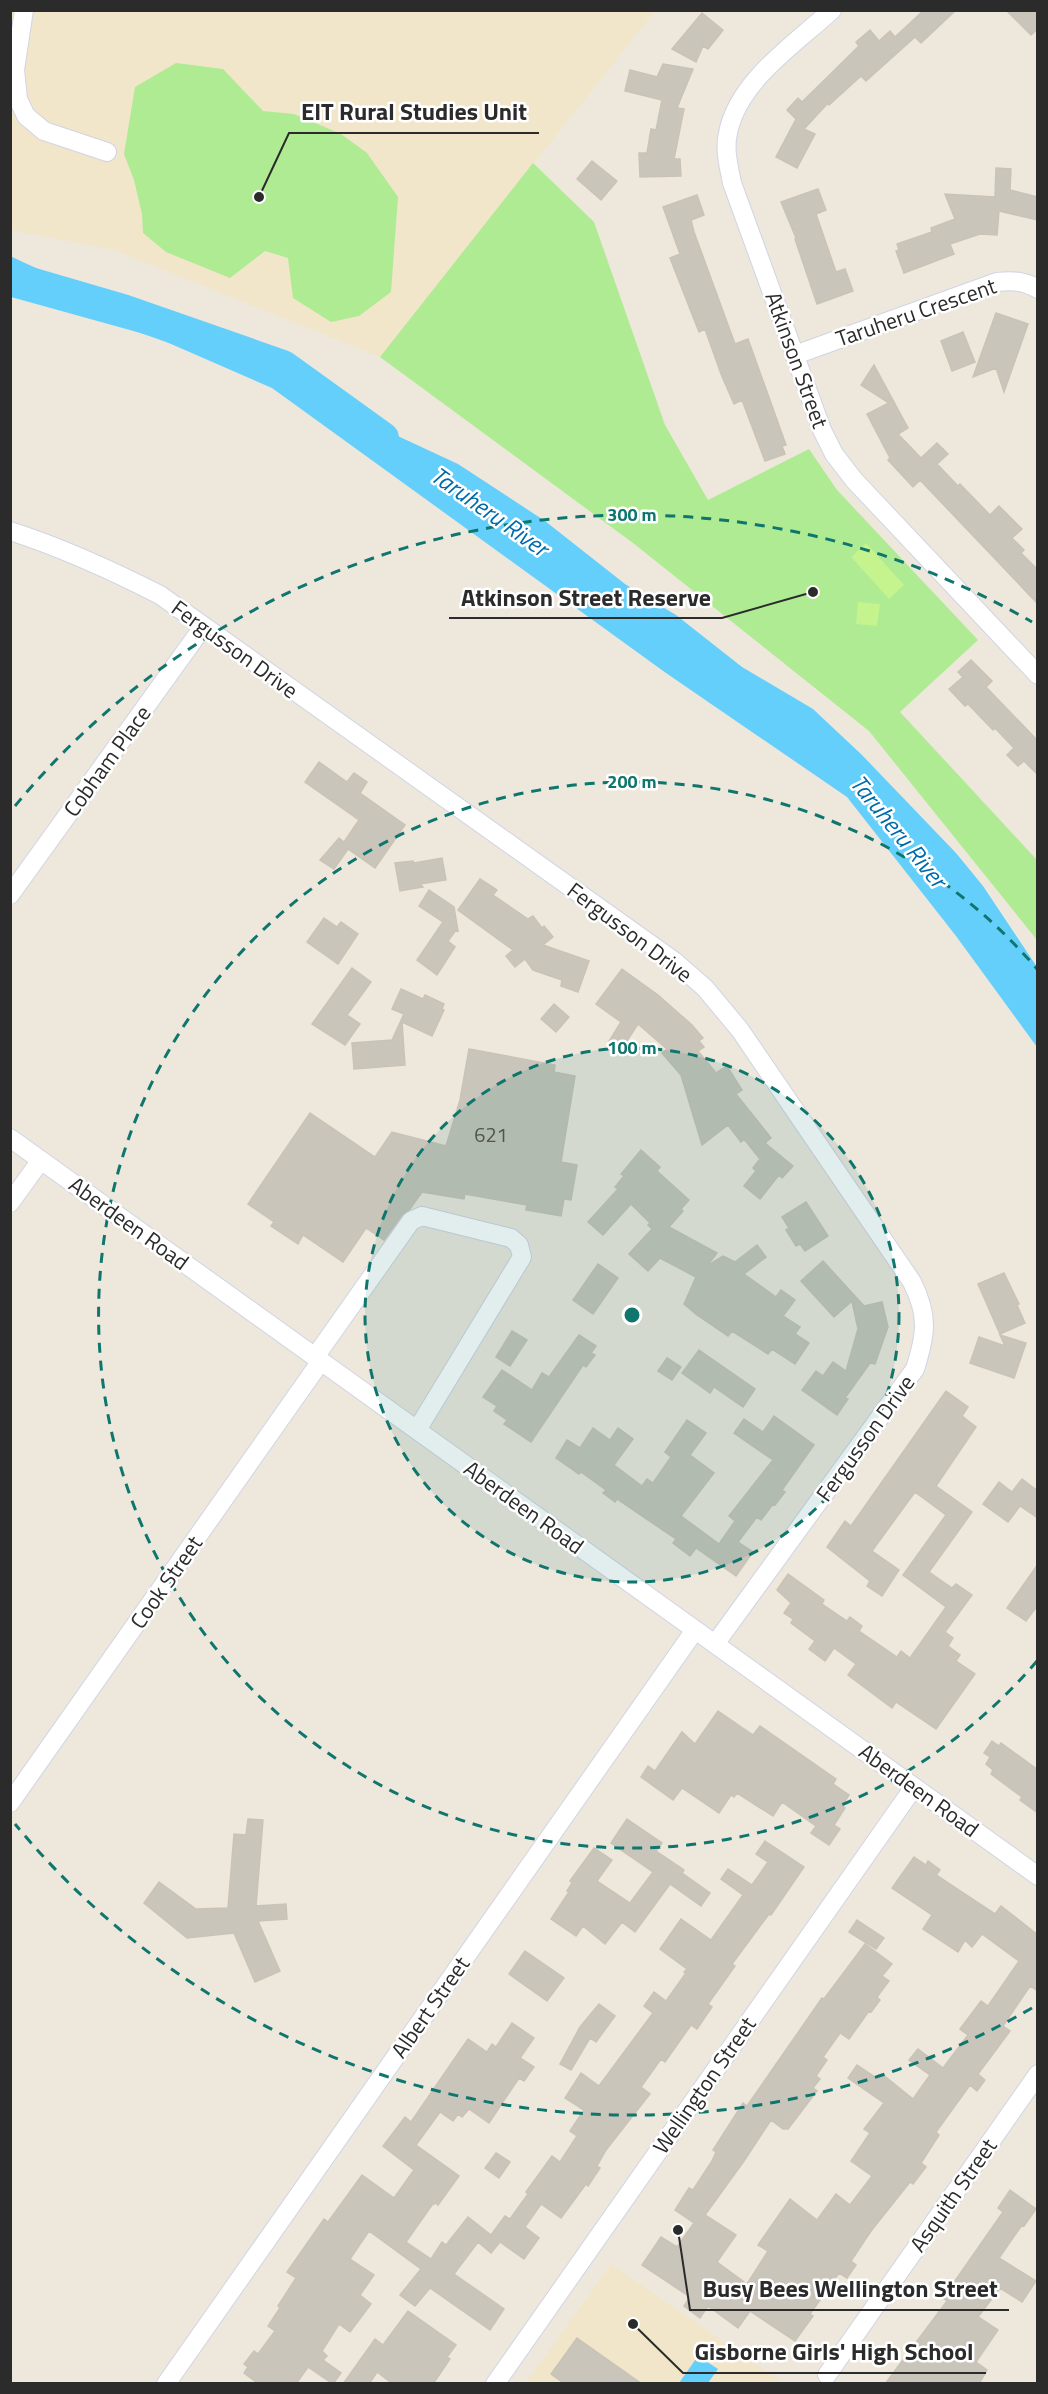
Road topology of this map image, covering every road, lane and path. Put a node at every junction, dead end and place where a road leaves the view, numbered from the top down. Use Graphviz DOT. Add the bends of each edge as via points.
graph roads {
  1 [pos="24,10"];
  2 [pos="832,10"];
  3 [pos="107,153"];
  4 [pos="1038,290"];
  5 [pos="795,355"];
  6 [pos="10,531"];
  7 [pos="203,627"];
  8 [pos="1038,675"];
  9 [pos="10,895"];
  10 [pos="10,1138"];
  11 [pos="41,1160"];
  12 [pos="10,1203"];
  13 [pos="318,1359"];
  14 [pos="417,1430"];
  15 [pos="695,1629"];
  16 [pos="715,1644"];
  17 [pos="914,1786"];
  18 [pos="10,1803"];
  19 [pos="1038,1876"];
  20 [pos="1038,2074"];
  21 [pos="827,2375"];
  22 [pos="166,2384"];
  23 [pos="495,2384"];
  1 -- 3 [label="street" via="15,70 18,99 26,116 44,130"];
  2 -- 5 [label="street, Atkinson Street" via="759,76 735,109 727,134 726,156 732,183"];
  4 -- 5 [label="street, Taruheru Crescent" via="1012,280 997,282"];
  5 -- 8 [label="street, Atkinson Street" via="834,454"];
  6 -- 7 [label="street, Fergusson Drive" via="108,568 160,595"];
  7 -- 9 [label="street, Cobham Place"];
  7 -- 16 [label="street, Fergusson Drive" via="674,961 705,988 740,1030 912,1282 926,1321 915,1370"];
  10 -- 11 [label="street, Aberdeen Road"];
  11 -- 12 [label="street"];
  11 -- 13 [label="street, Aberdeen Road"];
  13 -- 14 [label="street, Aberdeen Road"];
  13 -- 14 [label="street, Cook Street" via="411,1221 422,1216 511,1238 519,1245 522,1257"];
  13 -- 18 [label="street, Cook Street"];
  14 -- 15 [label="street, Aberdeen Road"];
  15 -- 16 [label="street, Aberdeen Road"];
  15 -- 22 [label="street, Albert Street"];
  16 -- 17 [label="street, Aberdeen Road"];
  17 -- 19 [label="street, Aberdeen Road"];
  17 -- 23 [label="street, Wellington Street"];
  20 -- 21 [label="street, Asquith Street"];
}
